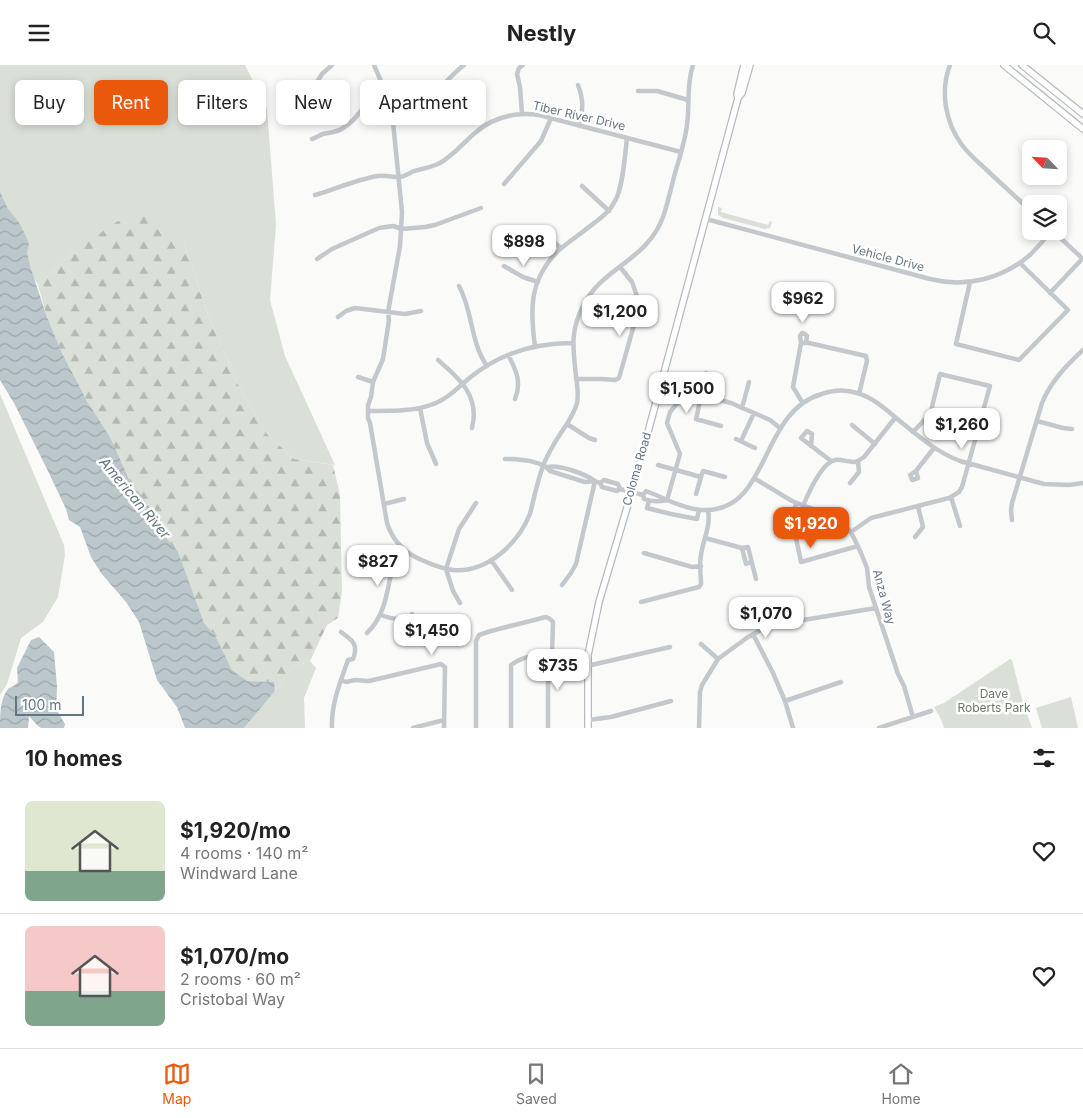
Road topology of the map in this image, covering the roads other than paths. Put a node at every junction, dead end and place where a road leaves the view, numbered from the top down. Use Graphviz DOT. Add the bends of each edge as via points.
graph roads {
  1 [pos="332,65"];
  2 [pos="464,65"];
  3 [pos="523,65"];
  4 [pos="693,65"];
  5 [pos="744,65"];
  6 [pos="750,65"];
  7 [pos="950,65"];
  8 [pos="1004,65"];
  9 [pos="1022,65"];
  10 [pos="377,66"];
  11 [pos="318,80"];
  12 [pos="382,80"];
  13 [pos="447,80"];
  14 [pos="578,85"];
  15 [pos="638,91"];
  16 [pos="738,98"];
  17 [pos="688,100"];
  18 [pos="360,111"];
  19 [pos="522,114"];
  20 [pos="1083,114"];
  21 [pos="551,118"];
  22 [pos="393,125"];
  23 [pos="579,126"];
  24 [pos="1083,129"];
  25 [pos="627,138"];
  26 [pos="312,139"];
  27 [pos="681,152"];
  28 [pos="399,177"];
  29 [pos="504,184"];
  30 [pos="582,186"];
  31 [pos="315,195"];
  32 [pos="1022,203"];
  33 [pos="481,208"];
  34 [pos="609,211"];
  35 [pos="706,219"];
  36 [pos="402,229"];
  37 [pos="540,231"];
  38 [pos="1044,240"];
  39 [pos="1062,240"];
  40 [pos="562,249"];
  41 [pos="317,259"];
  42 [pos="1083,259"];
  43 [pos="1020,263"];
  44 [pos="504,266"];
  45 [pos="620,267"];
  46 [pos="538,282"];
  47 [pos="970,282"];
  48 [pos="459,285"];
  49 [pos="1050,293"];
  50 [pos="421,311"];
  51 [pos="388,312"];
  52 [pos="338,317"];
  53 [pos="572,343"];
  54 [pos="535,347"];
  55 [pos="1083,350"];
  56 [pos="508,355"];
  57 [pos="438,360"];
  58 [pos="487,366"];
  59 [pos="706,373"];
  60 [pos="358,377"];
  61 [pos="576,379"];
  62 [pos="373,382"];
  63 [pos="749,382"];
  64 [pos="462,384"];
  65 [pos="858,394"];
  66 [pos="702,395"];
  67 [pos="515,399"];
  68 [pos="802,402"];
  69 [pos="420,408"];
  70 [pos="742,408"];
  71 [pos="368,411"];
  72 [pos="754,413"];
  73 [pos="895,418"];
  74 [pos="1036,421"];
  75 [pos="567,424"];
  76 [pos="852,425"];
  77 [pos="722,426"];
  78 [pos="472,428"];
  79 [pos="780,428"];
  80 [pos="1072,429"];
  81 [pos="913,432"];
  82 [pos="595,440"];
  83 [pos="875,444"];
  84 [pos="811,446"];
  85 [pos="755,448"];
  86 [pos="934,448"];
  87 [pos="505,459"];
  88 [pos="831,461"];
  89 [pos="858,461"];
  90 [pos="436,464"];
  91 [pos="968,464"];
  92 [pos="658,465"];
  93 [pos="545,467"];
  94 [pos="676,470"];
  95 [pos="916,471"];
  96 [pos="701,477"];
  97 [pos="725,477"];
  98 [pos="754,478"];
  99 [pos="1019,478"];
  100 [pos="598,482"];
  101 [pos="850,483"];
  102 [pos="1083,483"];
  103 [pos="631,492"];
  104 [pos="696,494"];
  105 [pos="643,495"];
  106 [pos="951,497"];
  107 [pos="404,499"];
  108 [pos="649,501"];
  109 [pos="667,501"];
  110 [pos="476,503"];
  111 [pos="674,503"];
  112 [pos="384,504"];
  113 [pos="796,504"];
  114 [pos="803,506"];
  115 [pos="918,506"];
  116 [pos="698,510"];
  117 [pos="708,510"];
  118 [pos="671,514"];
  119 [pos="1012,520"];
  120 [pos="960,526"];
  121 [pos="851,533"];
  122 [pos="915,537"];
  123 [pos="705,538"];
  124 [pos="858,546"];
  125 [pos="402,547"];
  126 [pos="644,553"];
  127 [pos="491,559"];
  128 [pos="701,566"];
  129 [pos="446,569"];
  130 [pos="756,579"];
  131 [pos="562,585"];
  132 [pos="512,589"];
  133 [pos="641,602"];
  134 [pos="460,603"];
  135 [pos="876,608"];
  136 [pos="412,614"];
  137 [pos="380,615"];
  138 [pos="341,632"];
  139 [pos="367,633"];
  140 [pos="753,634"];
  141 [pos="701,644"];
  142 [pos="670,647"];
  143 [pos="550,654"];
  144 [pos="588,655"];
  145 [pos="718,659"];
  146 [pos="587,666"];
  147 [pos="341,680"];
  148 [pos="842,682"];
  149 [pos="670,701"];
  150 [pos="784,701"];
  151 [pos="931,711"];
  152 [pos="913,717"];
  153 [pos="588,719"];
  154 [pos="444,720"];
  155 [pos="332,728"];
  156 [pos="414,728"];
  157 [pos="444,728"];
  158 [pos="476,728"];
  159 [pos="511,728"];
  160 [pos="548,728"];
  161 [pos="588,728"];
  162 [pos="699,728"];
  163 [pos="793,728"];
  164 [pos="879,728"];
  1 -- 11 [label="street"];
  2 -- 13 [label="street"];
  3 -- 19 [label="street" via="517,74"];
  4 -- 17 [label="street"];
  5 -- 16 [label="main road, Coloma Road"];
  6 -- 16 [label="main road, Coloma Road"];
  7 -- 32 [label="street" via="945,107 956,136 972,157"];
  8 -- 24 [label="main road"];
  9 -- 20 [label="main road"];
  10 -- 12 [label="street"];
  14 -- 23 [label="street" via="583,106"];
  15 -- 17 [label="street" via="657,91"];
  16 -- 35 [label="main road, Coloma Road"];
  17 -- 27 [label="street"];
  18 -- 26 [label="street" via="343,129"];
  19 -- 21 [label="street, Tiber River Drive"];
  19 -- 28 [label="street, Tiber River Drive" via="497,119 475,133 447,159"];
  21 -- 23 [label="street, Tiber River Drive"];
  21 -- 29 [label="street" via="541,141"];
  22 -- 28 [label="street"];
  23 -- 25 [label="street, Tiber River Drive"];
  25 -- 27 [label="street, Tiber River Drive"];
  25 -- 34 [label="street" via="619,194"];
  27 -- 45 [label="street" via="659,227 650,241"];
  28 -- 31 [label="street, Tiber River Drive" via="375,177"];
  28 -- 36 [label="street"];
  30 -- 34 [label="street"];
  33 -- 36 [label="street" via="432,226"];
  34 -- 40 [label="street"];
  35 -- 47 [label="street, Vehicle Drive" via="930,279 949,283"];
  35 -- 103 [label="main road, Coloma Road"];
  36 -- 41 [label="street" via="393,226 379,228"];
  36 -- 51 [label="street"];
  37 -- 40 [label="street"];
  38 -- 43 [label="street, Vehicle Drive"];
  39 -- 42 [label="street"];
  40 -- 46 [label="street"];
  42 -- 49 [label="street"];
  43 -- 47 [label="street, Vehicle Drive" via="995,276"];
  43 -- 49 [label="street"];
  44 -- 46 [label="street"];
  45 -- 53 [label="street" via="594,288 575,325"];
  45 -- 61 [label="street" via="635,289 637,310 619,378 615,381"];
  46 -- 54 [label="street" via="531,315"];
  47 -- 49 [label="street" via="956,344 1019,360 1068,310"];
  48 -- 58 [label="street" via="468,303 479,353"];
  50 -- 51 [label="street" via="405,314"];
  51 -- 52 [label="street" via="360,307"];
  51 -- 62 [label="street" via="382,359"];
  53 -- 54 [label="street"];
  53 -- 61 [label="street"];
  54 -- 56 [label="street"];
  55 -- 74 [label="street" via="1050,385"];
  56 -- 58 [label="street"];
  56 -- 67 [label="street" via="519,382"];
  57 -- 64 [label="street"];
  58 -- 64 [label="street"];
  59 -- 66 [label="street"];
  60 -- 62 [label="street"];
  61 -- 75 [label="street" via="577,401"];
  62 -- 71 [label="street"];
  63 -- 70 [label="street"];
  64 -- 69 [label="street" via="441,401"];
  64 -- 78 [label="street" via="474,406"];
  65 -- 68 [label="street" via="830,392"];
  65 -- 68 [label="street" via="866,356 804,343 793,387"];
  65 -- 73 [label="street" via="875,402"];
  66 -- 70 [label="street"];
  66 -- 77 [label="street" via="696,419"];
  66 -- 94 [label="street" via="690,394 670,412 667,423 680,454"];
  68 -- 79 [label="street"];
  69 -- 71 [label="street"];
  69 -- 90 [label="street" via="427,443"];
  70 -- 72 [label="street"];
  71 -- 112 [label="street"];
  72 -- 79 [label="street"];
  72 -- 85 [label="street" via="739,440"];
  73 -- 81 [label="street"];
  73 -- 83 [label="street"];
  74 -- 80 [label="street"];
  74 -- 99 [label="street"];
  75 -- 82 [label="street"];
  75 -- 93 [label="street"];
  76 -- 83 [label="street"];
  79 -- 98 [label="street"];
  81 -- 86 [label="street"];
  81 -- 91 [label="street" via="931,411 940,374 990,386"];
  83 -- 89 [label="street"];
  84 -- 88 [label="street"];
  86 -- 91 [label="street"];
  86 -- 95 [label="street"];
  87 -- 93 [label="street" via="524,459"];
  88 -- 89 [label="street"];
  88 -- 114 [label="street" via="814,481"];
  89 -- 101 [label="street" via="859,472"];
  91 -- 99 [label="street"];
  91 -- 106 [label="street" via="962,487"];
  92 -- 94 [label="street"];
  93 -- 100 [label="street" via="585,482"];
  93 -- 127 [label="street" via="522,529 512,543"];
  94 -- 96 [label="street"];
  94 -- 109 [label="street"];
  96 -- 97 [label="street" via="703,471"];
  96 -- 104 [label="street"];
  98 -- 113 [label="street, Anza Way"];
  98 -- 117 [label="street" via="739,498"];
  99 -- 102 [label="street" via="1054,485"];
  99 -- 119 [label="street" via="1011,510"];
  100 -- 103 [label="street" via="602,487"];
  100 -- 131 [label="street" via="576,564"];
  103 -- 105 [label="street"];
  103 -- 144 [label="main road, Coloma Road" via="598,602"];
  105 -- 108 [label="street"];
  105 -- 109 [label="street" via="646,491"];
  106 -- 115 [label="street"];
  106 -- 120 [label="street"];
  107 -- 112 [label="street"];
  108 -- 109 [label="street"];
  108 -- 118 [label="street" via="647,508"];
  109 -- 111 [label="street"];
  110 -- 129 [label="street" via="459,529"];
  111 -- 116 [label="street"];
  111 -- 118 [label="street"];
  112 -- 125 [label="street" via="389,530"];
  113 -- 114 [label="street, Anza Way"];
  113 -- 124 [label="street" via="792,519 801,562"];
  114 -- 121 [label="street, Anza Way" via="837,519"];
  115 -- 121 [label="street" via="871,518"];
  115 -- 122 [label="street" via="923,527"];
  116 -- 117 [label="street"];
  116 -- 118 [label="street" via="697,519"];
  117 -- 123 [label="street"];
  121 -- 124 [label="street, Anza Way"];
  123 -- 128 [label="street"];
  123 -- 130 [label="street" via="748,547"];
  124 -- 135 [label="street, Anza Way" via="867,568"];
  125 -- 129 [label="street" via="419,559"];
  125 -- 137 [label="street" via="394,562"];
  126 -- 128 [label="street" via="692,567"];
  127 -- 129 [label="street" via="471,569"];
  127 -- 132 [label="street"];
  128 -- 133 [label="street" via="702,584 699,587"];
  129 -- 134 [label="street"];
  135 -- 140 [label="street" via="779,624"];
  135 -- 152 [label="street, Anza Way"];
  136 -- 137 [label="street" via="412,617 399,620"];
  137 -- 139 [label="street"];
  138 -- 147 [label="street" via="353,640 356,649"];
  140 -- 145 [label="street"];
  140 -- 150 [label="street" via="774,673"];
  141 -- 145 [label="street"];
  142 -- 146 [label="street"];
  143 -- 144 [label="street"];
  143 -- 158 [label="street" via="553,622 546,617 479,635 476,641"];
  143 -- 159 [label="street" via="519,659 511,665"];
  143 -- 160 [label="street"];
  144 -- 146 [label="main road, Coloma Road"];
  145 -- 162 [label="street" via="700,692"];
  146 -- 153 [label="main road, Coloma Road"];
  147 -- 154 [label="street" via="369,681 441,664 445,667"];
  147 -- 155 [label="street" via="335,696"];
  148 -- 150 [label="street"];
  149 -- 153 [label="street" via="611,717"];
  150 -- 163 [label="street"];
  151 -- 152 [label="street"];
  152 -- 164 [label="street"];
  153 -- 161 [label="main road, Coloma Road"];
  154 -- 156 [label="street"];
  154 -- 157 [label="street"];
}
